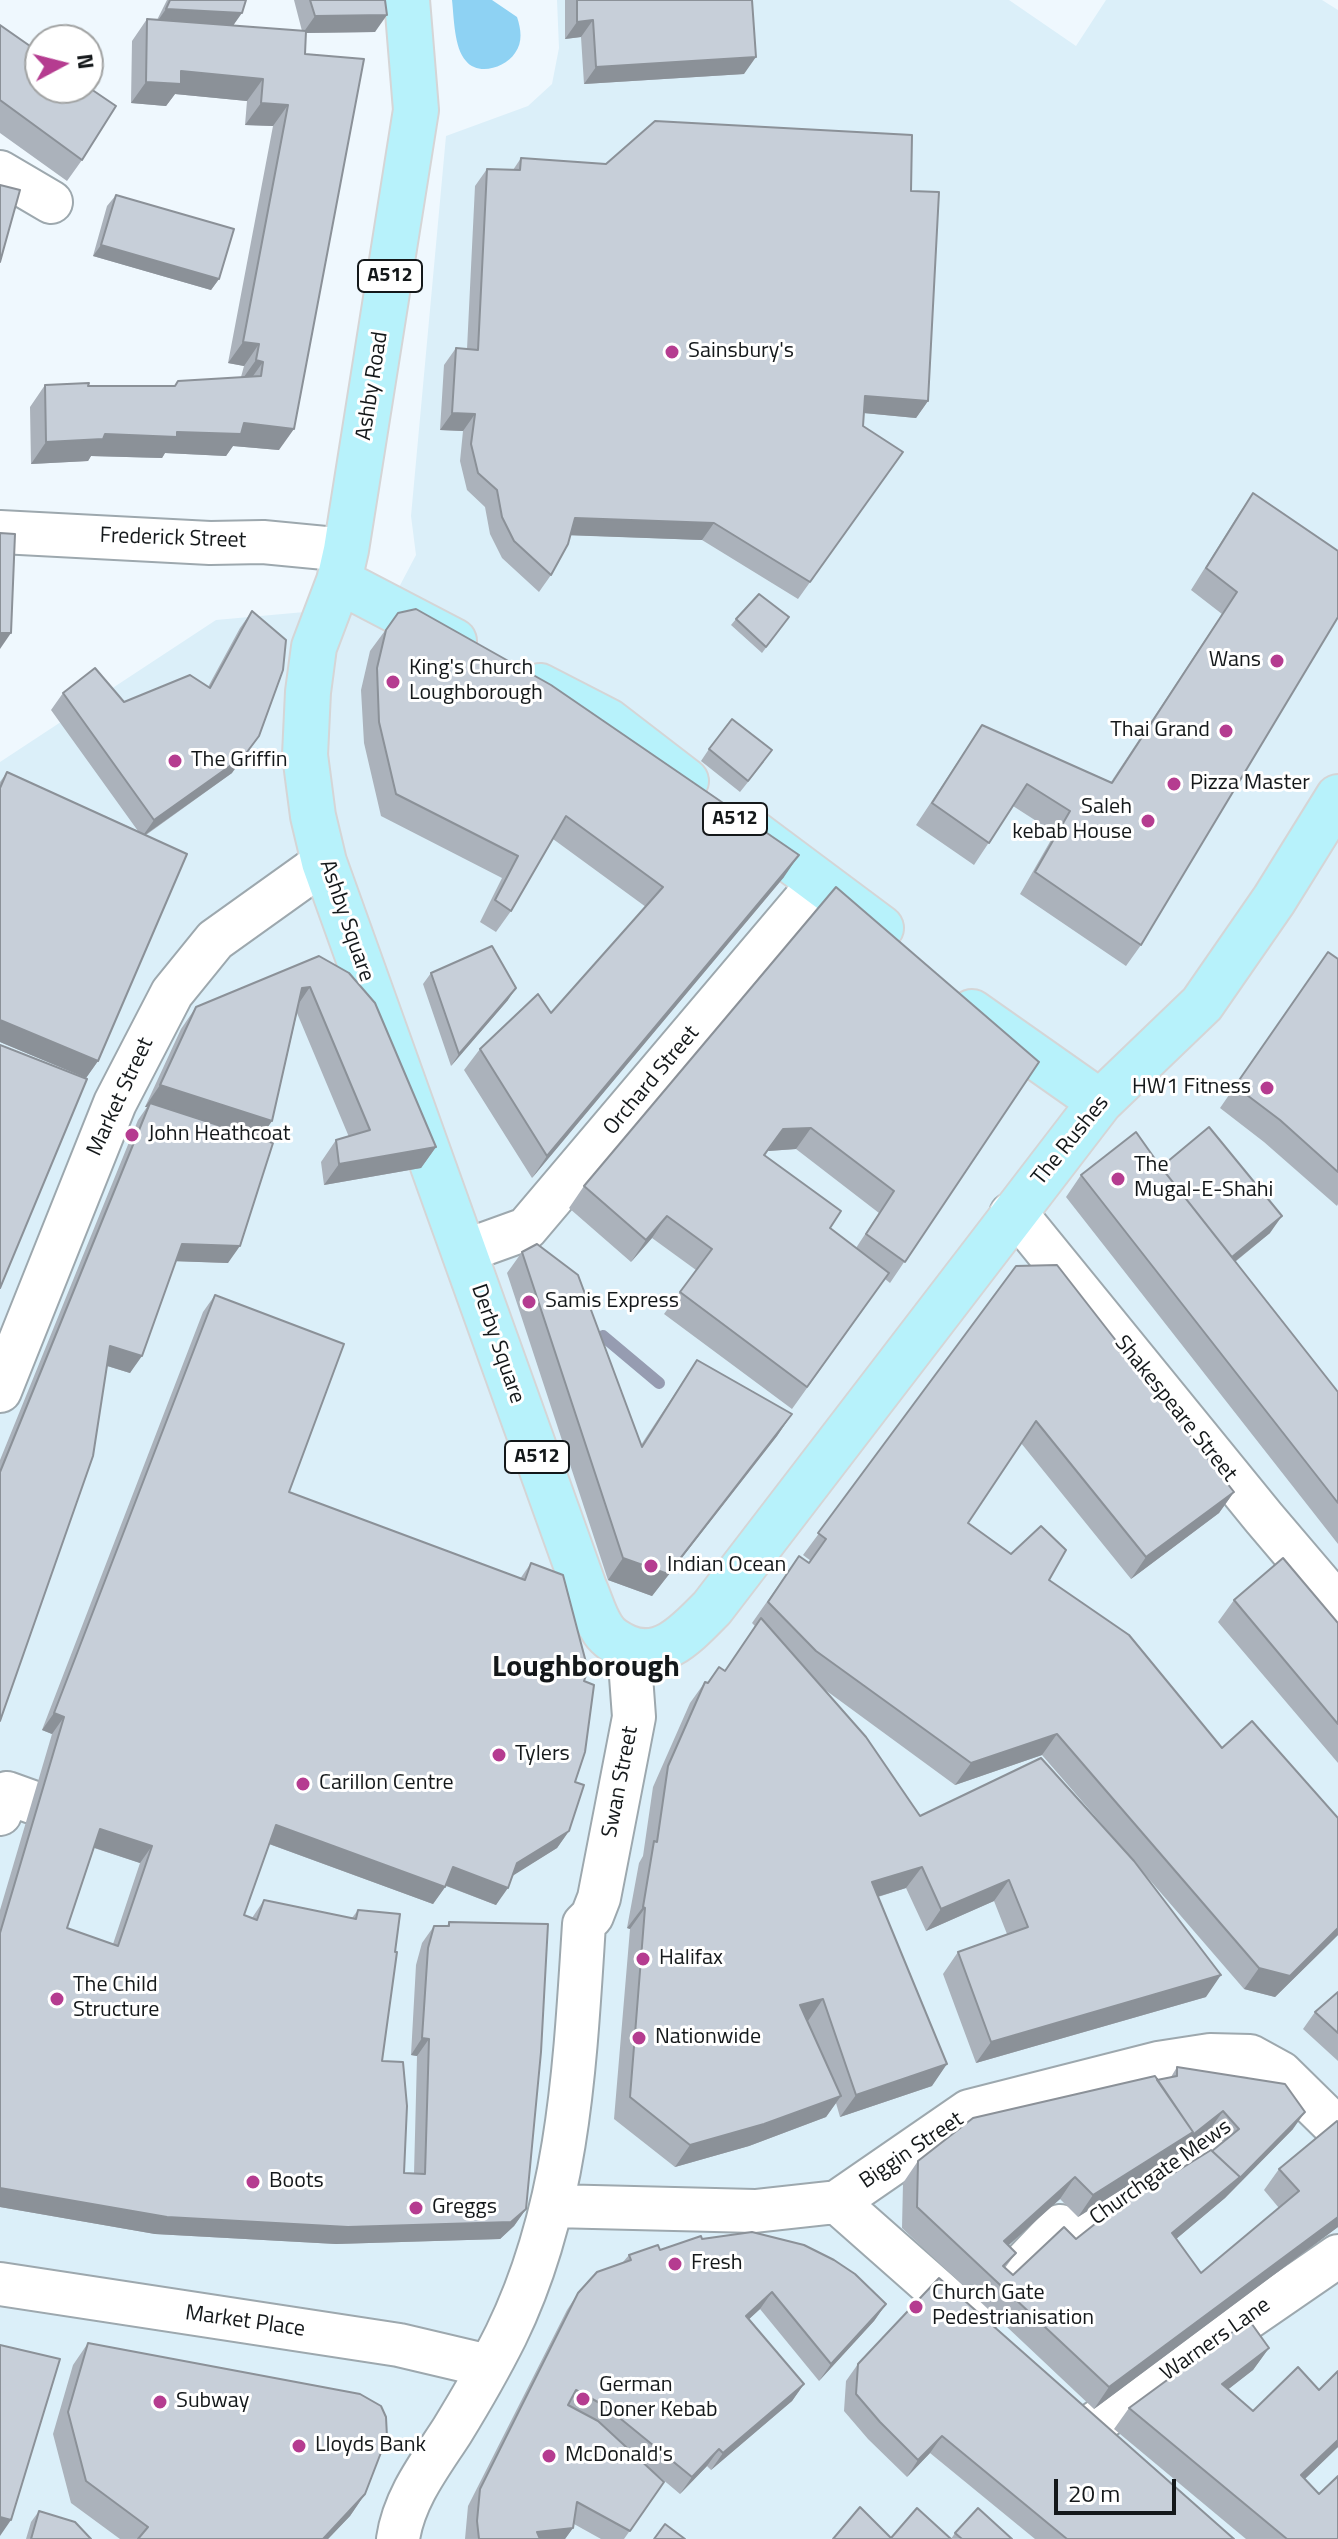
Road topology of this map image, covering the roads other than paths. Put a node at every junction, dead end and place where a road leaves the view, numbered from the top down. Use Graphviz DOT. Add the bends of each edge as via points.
graph roads {
  1 [pos="407,0"];
  2 [pos="0,172"];
  3 [pos="51,202"];
  4 [pos="0,532"];
  5 [pos="342,565"];
  6 [pos="1338,797"];
  7 [pos="324,862"];
  8 [pos="819,883"];
  9 [pos="906,953"];
  10 [pos="945,992"];
  11 [pos="1100,1102"];
  12 [pos="1011,1214"];
  13 [pos="465,1251"];
  14 [pos="0,1391"];
  15 [pos="1338,1605"];
  16 [pos="629,1649"];
  17 [pos="1281,2073"];
  18 [pos="1338,2129"];
  19 [pos="837,2202"];
  20 [pos="553,2206"];
  21 [pos="1338,2256"];
  22 [pos="0,2284"];
  23 [pos="970,2320"];
  24 [pos="1004,2348"];
  25 [pos="488,2366"];
  26 [pos="1060,2396"];
  27 [pos="398,2539"];
  1 -- 5 [label="main road, Ashby Road / A512" via="416,110"];
  2 -- 3 [label="street"];
  4 -- 5 [label="street, Frederick Street" via="263,542"];
  5 -- 7 [label="main road, Ashby Square / A512" via="314,647 308,692 305,755"];
  5 -- 8 [label="main road, A512" via="502,666 608,721"];
  6 -- 11 [label="main road, The Rushes" via="1202,1004"];
  7 -- 13 [label="main road, Ashby Square / A512"];
  7 -- 14 [label="street, Market Street" via="215,940 172,993 115,1103"];
  8 -- 9 [label="main road, A512" via="888,933"];
  8 -- 13 [label="street, Orchard Street" via="526,1229"];
  10 -- 11 [label="main road"];
  11 -- 12 [label="main road, The Rushes"];
  12 -- 15 [label="street, Shakespeare Street" via="1023,1222"];
  12 -- 16 [label="main road, The Rushes" via="712,1608 668,1647"];
  13 -- 16 [label="main road, Derby Square / A512" via="584,1587 601,1628"];
  16 -- 20 [label="street, Swan Street" via="635,1702 631,1738 599,1898 584,1924 568,2126"];
  17 -- 18 [label="street, Biggin Street"];
  17 -- 19 [label="street, Biggin Street" via="1250,2056 1210,2055 969,2111"];
  17 -- 23 [label="street, Churchgate Mews" via="1223,2134 1072,2235 1060,2226"];
  19 -- 20 [label="street, Biggin Street" via="755,2211"];
  19 -- 23 [label="street"];
  20 -- 25 [label="street" via="526,2287"];
  21 -- 26 [label="street, Warners Lane" via="1106,2435"];
  22 -- 25 [label="street, Market Place" via="399,2345"];
  23 -- 24 [label="street"];
  25 -- 27 [label="street" via="415,2491"];
}
